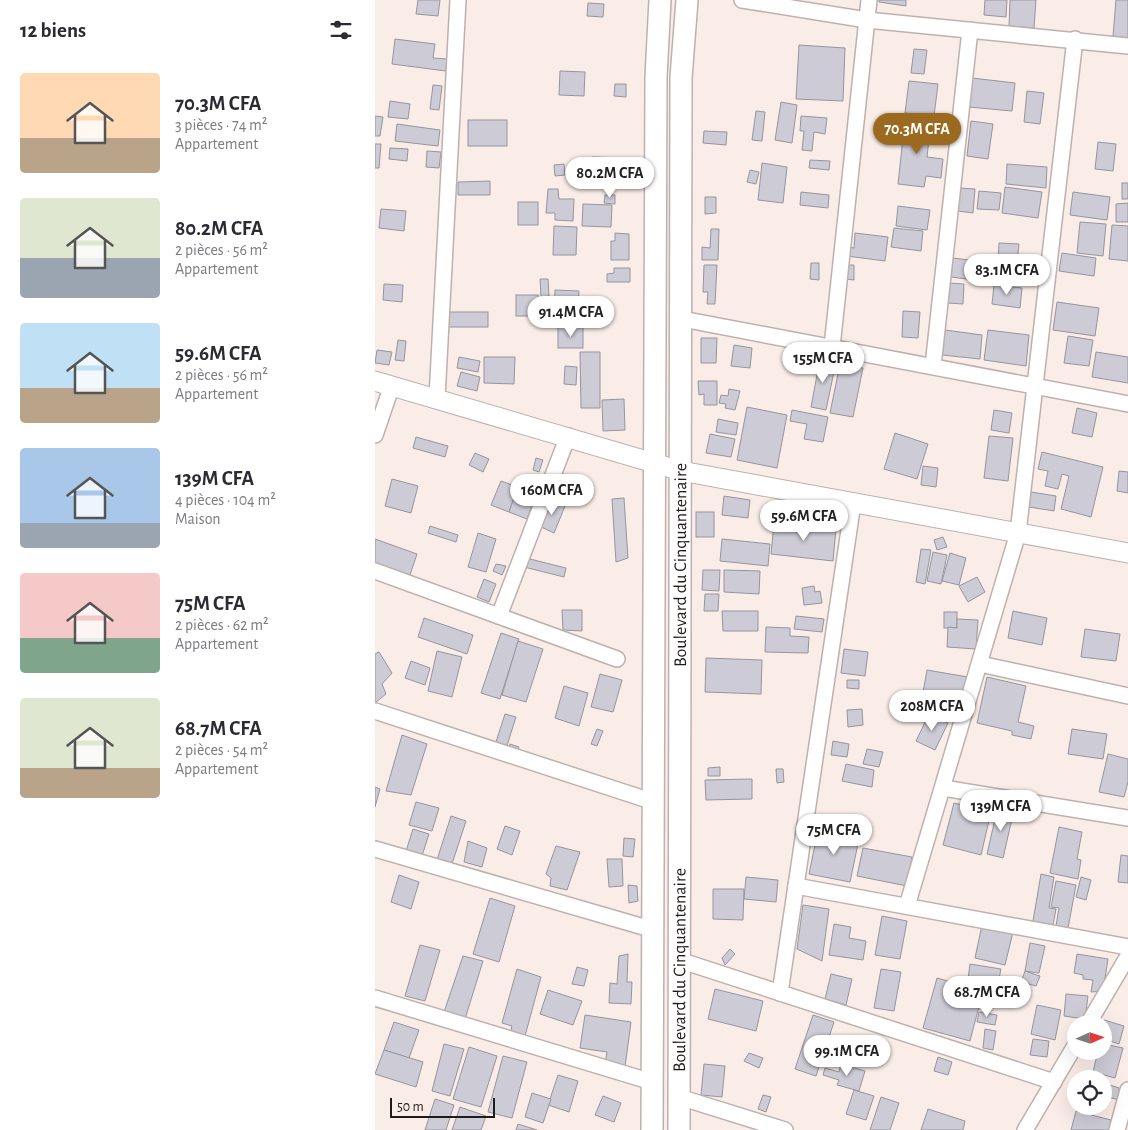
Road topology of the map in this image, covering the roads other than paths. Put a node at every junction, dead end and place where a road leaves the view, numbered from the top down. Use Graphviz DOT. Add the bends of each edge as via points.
graph roads {
  1 [pos="458,0"];
  2 [pos="660,0"];
  3 [pos="687,0"];
  4 [pos="742,0"];
  5 [pos="869,0"];
  6 [pos="867,20"];
  7 [pos="969,30"];
  8 [pos="1075,39"];
  9 [pos="1128,46"];
  10 [pos="681,319"];
  11 [pos="832,347"];
  12 [pos="933,366"];
  13 [pos="384,383"];
  14 [pos="1035,386"];
  15 [pos="437,398"];
  16 [pos="1128,404"];
  17 [pos="375,435"];
  18 [pos="567,436"];
  19 [pos="655,465"];
  20 [pos="681,471"];
  21 [pos="853,503"];
  22 [pos="1018,533"];
  23 [pos="1128,553"];
  24 [pos="375,571"];
  25 [pos="499,616"];
  26 [pos="617,659"];
  27 [pos="980,664"];
  28 [pos="1128,696"];
  29 [pos="375,711"];
  30 [pos="943,788"];
  31 [pos="655,802"];
  32 [pos="1128,818"];
  33 [pos="375,849"];
  34 [pos="797,886"];
  35 [pos="907,906"];
  36 [pos="654,930"];
  37 [pos="1128,946"];
  38 [pos="1128,956"];
  39 [pos="679,960"];
  40 [pos="780,993"];
  41 [pos="375,998"];
  42 [pos="1093,1015"];
  43 [pos="1067,1060"];
  44 [pos="652,1082"];
  45 [pos="1054,1082"];
  46 [pos="1128,1090"];
  47 [pos="679,1097"];
  48 [pos="652,1130"];
  49 [pos="679,1130"];
  50 [pos="785,1130"];
  51 [pos="1025,1130"];
  52 [pos="1117,1130"];
  1 -- 15 [label="street"];
  2 -- 19 [label="main road, Boulevard du Cinquantenaire" via="656,77"];
  3 -- 10 [label="main road, Boulevard du Cinquantenaire" via="681,78"];
  4 -- 6 [label="street"];
  5 -- 6 [label="street"];
  6 -- 7 [label="street"];
  6 -- 11 [label="street"];
  7 -- 8 [label="street"];
  7 -- 12 [label="street"];
  8 -- 9 [label="street"];
  8 -- 14 [label="street"];
  10 -- 11 [label="street"];
  10 -- 20 [label="main road, Boulevard du Cinquantenaire"];
  11 -- 12 [label="street"];
  12 -- 14 [label="street"];
  13 -- 15 [label="street"];
  13 -- 17 [label="street"];
  14 -- 16 [label="street"];
  14 -- 22 [label="street"];
  15 -- 18 [label="street"];
  18 -- 19 [label="street"];
  18 -- 25 [label="street"];
  19 -- 20 [label="street"];
  19 -- 31 [label="main road, Boulevard du Cinquantenaire"];
  20 -- 21 [label="street"];
  20 -- 39 [label="main road, Boulevard du Cinquantenaire"];
  21 -- 22 [label="street"];
  21 -- 34 [label="street"];
  22 -- 23 [label="street"];
  22 -- 27 [label="street"];
  24 -- 25 [label="street"];
  25 -- 26 [label="street"];
  27 -- 28 [label="street"];
  27 -- 30 [label="street"];
  29 -- 31 [label="street"];
  30 -- 32 [label="street"];
  30 -- 35 [label="street"];
  31 -- 36 [label="main road, Boulevard du Cinquantenaire"];
  33 -- 36 [label="street"];
  34 -- 35 [label="street"];
  34 -- 40 [label="street"];
  35 -- 37 [label="street"];
  36 -- 44 [label="main road, Boulevard du Cinquantenaire"];
  38 -- 42 [label="street"];
  39 -- 40 [label="street"];
  39 -- 47 [label="main road, Boulevard du Cinquantenaire"];
  40 -- 45 [label="street"];
  41 -- 44 [label="street"];
  43 -- 45 [label="street"];
  44 -- 48 [label="main road, Boulevard du Cinquantenaire"];
  45 -- 51 [label="street"];
  46 -- 52 [label="street"];
  47 -- 49 [label="main road, Boulevard du Cinquantenaire"];
  47 -- 50 [label="street"];
}
